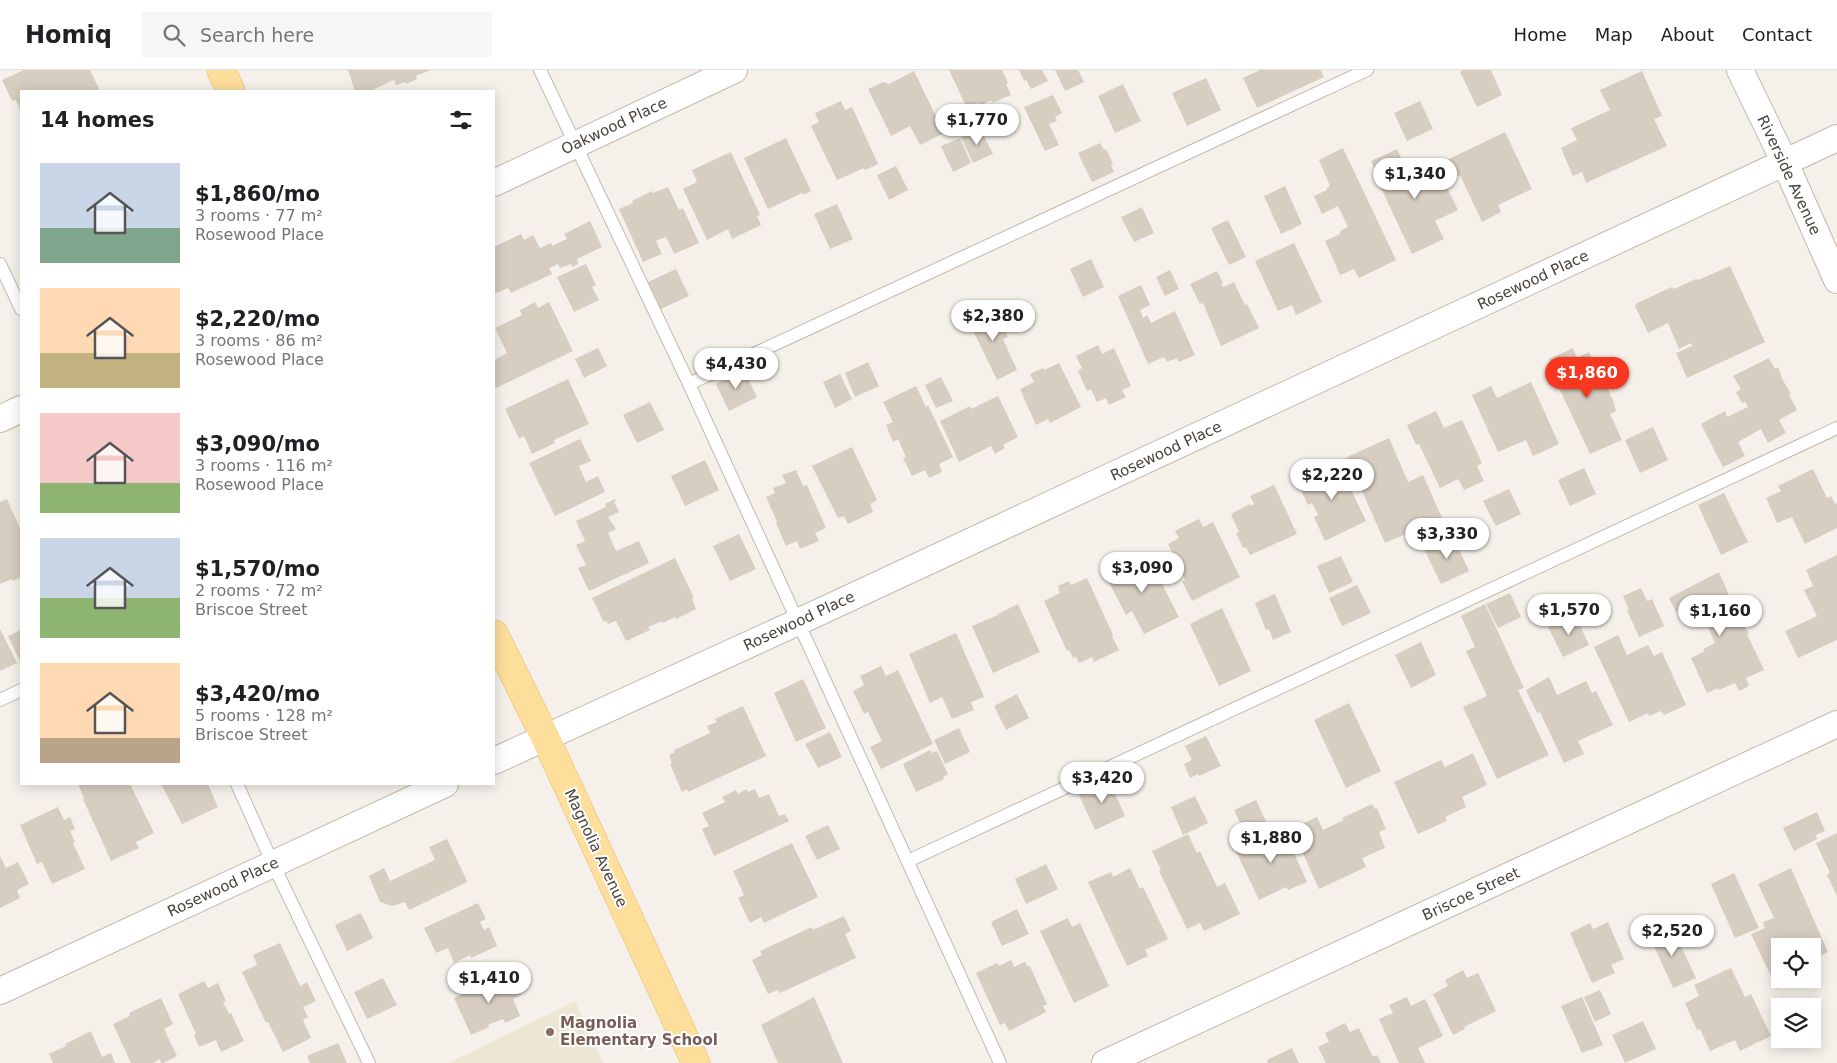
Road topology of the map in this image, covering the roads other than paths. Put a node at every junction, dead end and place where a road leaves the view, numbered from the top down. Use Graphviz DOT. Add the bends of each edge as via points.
graph roads {
  1 [pos="221,70"];
  2 [pos="540,70"];
  3 [pos="734,70"];
  4 [pos="1367,70"];
  5 [pos="1740,70"];
  6 [pos="231,90"];
  7 [pos="1837,138"];
  8 [pos="574,144"];
  9 [pos="1785,163"];
  10 [pos="495,183"];
  11 [pos="0,264"];
  12 [pos="1837,280"];
  13 [pos="20,307"];
  14 [pos="689,384"];
  15 [pos="20,409"];
  16 [pos="0,418"];
  17 [pos="1837,428"];
  18 [pos="798,622"];
  19 [pos="495,636"];
  20 [pos="20,690"];
  21 [pos="0,700"];
  22 [pos="1837,724"];
  23 [pos="545,737"];
  24 [pos="495,761"];
  25 [pos="237,785"];
  26 [pos="443,785"];
  27 [pos="908,861"];
  28 [pos="273,864"];
  29 [pos="0,992"];
  30 [pos="369,1063"];
  31 [pos="696,1063"];
  32 [pos="1000,1063"];
  33 [pos="1105,1063"];
  1 -- 6 [label="main road"];
  2 -- 8 [label="lane"];
  3 -- 8 [label="street, Oakwood Place"];
  4 -- 14 [label="lane"];
  5 -- 9 [label="street, Riverside Avenue"];
  7 -- 9 [label="street, Rosewood Place"];
  8 -- 10 [label="street, Oakwood Place"];
  8 -- 14 [label="lane"];
  9 -- 12 [label="street, Riverside Avenue"];
  9 -- 18 [label="street, Rosewood Place"];
  11 -- 13 [label="lane"];
  14 -- 18 [label="lane"];
  15 -- 16 [label="street"];
  17 -- 27 [label="lane"];
  18 -- 23 [label="street, Rosewood Place"];
  18 -- 27 [label="lane"];
  19 -- 23 [label="main road, Magnolia Avenue"];
  20 -- 21 [label="lane"];
  22 -- 33 [label="street, Briscoe Street"];
  23 -- 24 [label="street, Rosewood Place"];
  23 -- 31 [label="main road, Magnolia Avenue"];
  25 -- 28 [label="lane"];
  26 -- 28 [label="street, Rosewood Place"];
  27 -- 32 [label="lane"];
  28 -- 29 [label="street, Rosewood Place"];
  28 -- 30 [label="lane"];
}
